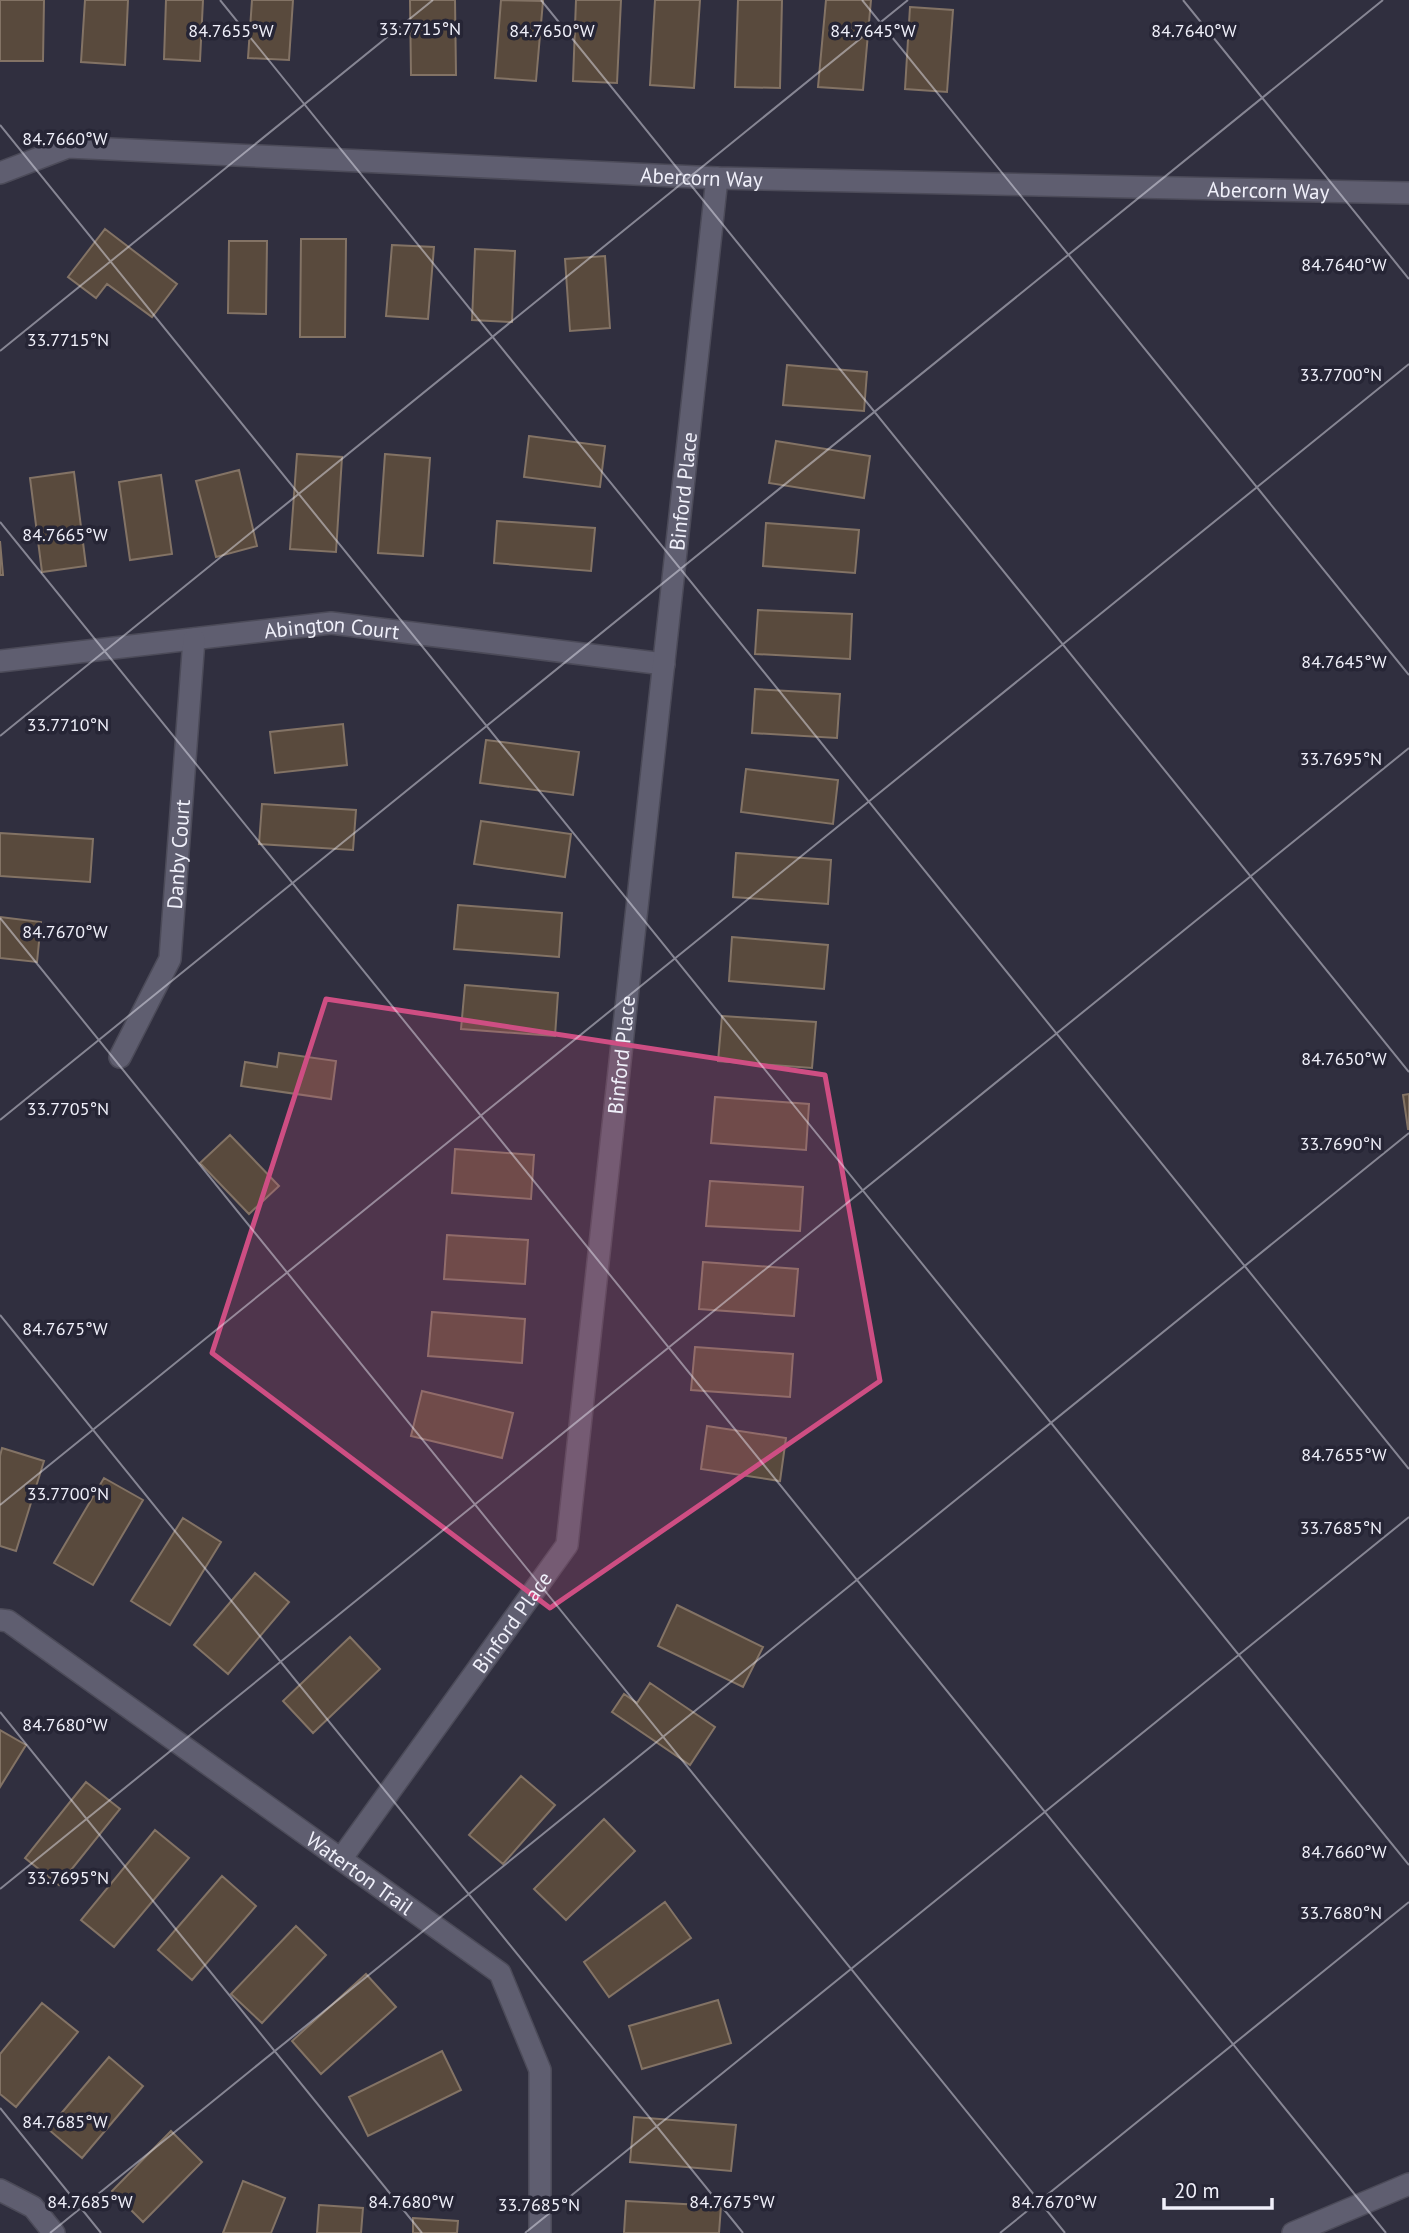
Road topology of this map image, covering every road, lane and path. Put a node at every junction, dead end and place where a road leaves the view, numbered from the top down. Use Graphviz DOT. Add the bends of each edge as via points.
graph roads {
  1 [pos="0,173"];
  2 [pos="718,178"];
  3 [pos="1409,193"];
  4 [pos="194,639"];
  5 [pos="0,661"];
  6 [pos="664,664"];
  7 [pos="120,1057"];
  8 [pos="0,1620"];
  9 [pos="341,1859"];
  10 [pos="1409,2184"];
  11 [pos="0,2190"];
  12 [pos="54,2233"];
  13 [pos="540,2233"];
  14 [pos="1293,2233"];
  1 -- 2 [label="street, Abercorn Way" via="68,147"];
  2 -- 3 [label="street, Abercorn Way"];
  2 -- 6 [label="street, Binford Place"];
  4 -- 5 [label="street, Abington Court"];
  4 -- 6 [label="street, Abington Court" via="331,623"];
  4 -- 7 [label="street, Danby Court" via="170,959"];
  6 -- 9 [label="street, Binford Place" via="567,1545"];
  8 -- 9 [label="street, Waterton Trail" via="8,1621"];
  9 -- 13 [label="street, Waterton Trail" via="499,1973 540,2070"];
  10 -- 14 [label="street"];
  11 -- 12 [label="street" via="33,2207"];
}
